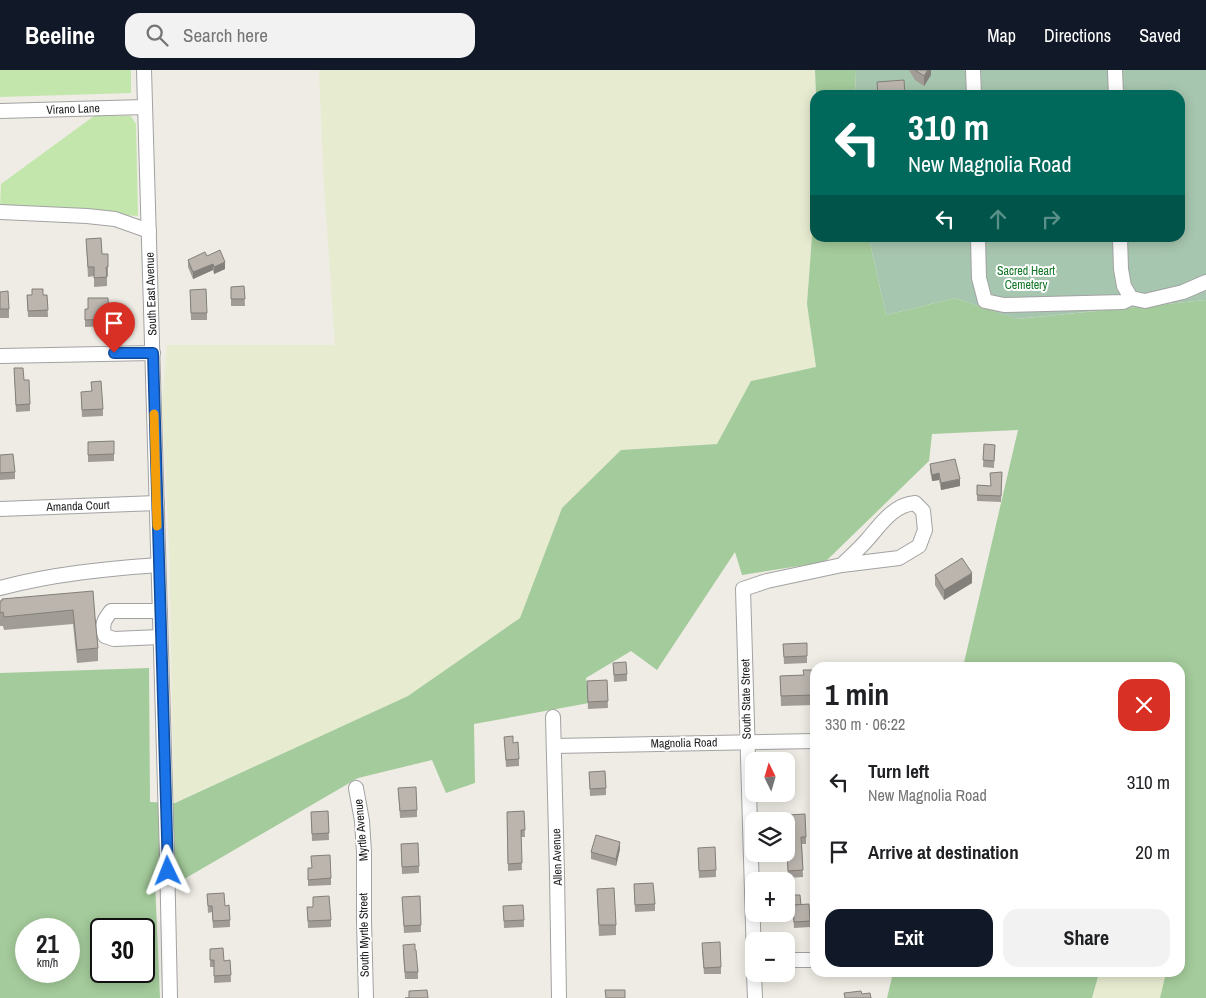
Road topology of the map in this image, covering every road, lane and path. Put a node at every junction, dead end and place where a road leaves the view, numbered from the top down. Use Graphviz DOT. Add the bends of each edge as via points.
graph roads {
  1 [pos="144,70"];
  2 [pos="973,70"];
  3 [pos="1115,70"];
  4 [pos="974,90"];
  5 [pos="1116,90"];
  6 [pos="145,107"];
  7 [pos="0,111"];
  8 [pos="0,212"];
  9 [pos="149,231"];
  10 [pos="978,242"];
  11 [pos="1120,242"];
  12 [pos="1206,282"];
  13 [pos="1131,298"];
  14 [pos="153,353"];
  15 [pos="0,356"];
  16 [pos="157,503"];
  17 [pos="0,509"];
  18 [pos="158,565"];
  19 [pos="842,565"];
  20 [pos="0,588"];
  21 [pos="160,611"];
  22 [pos="160,637"];
  23 [pos="553,717"];
  24 [pos="810,741"];
  25 [pos="747,742"];
  26 [pos="554,746"];
  27 [pos="356,788"];
  28 [pos="364,872"];
  29 [pos="753,932"];
  30 [pos="795,960"];
  31 [pos="810,960"];
  32 [pos="754,982"];
  33 [pos="170,998"];
  34 [pos="366,998"];
  35 [pos="558,998"];
  36 [pos="755,998"];
  1 -- 6 [label="street, South East Avenue"];
  2 -- 4 [label="street"];
  3 -- 5 [label="street"];
  6 -- 7 [label="street, Virano Lane"];
  6 -- 9 [label="street, South East Avenue"];
  8 -- 9 [label="street" via="115,219"];
  9 -- 14 [label="street, South East Avenue"];
  10 -- 13 [label="street" via="979,278 984,301 1004,305 1123,302"];
  11 -- 13 [label="street" via="1124,286"];
  12 -- 13 [label="street" via="1183,292 1145,301"];
  14 -- 15 [label="street"];
  14 -- 16 [label="street, South East Avenue"];
  16 -- 17 [label="street, Amanda Court"];
  16 -- 18 [label="street, South East Avenue"];
  18 -- 20 [label="street" via="95,570"];
  18 -- 21 [label="street, South East Avenue"];
  19 -- 19 [label="street" via="899,558 919,546 925,530 923,511 915,503 906,503 889,515"];
  19 -- 25 [label="street, South State Street" via="743,589"];
  21 -- 22 [label="street, South East Avenue"];
  21 -- 22 [label="street" via="111,611 102,628 105,636 114,639"];
  22 -- 33 [label="street, South East Avenue"];
  23 -- 26 [label="street, Allen Avenue"];
  24 -- 25 [label="street, Magnolia Road"];
  25 -- 26 [label="street, Magnolia Road"];
  25 -- 29 [label="street, South State Street"];
  26 -- 35 [label="street, Allen Avenue"];
  27 -- 28 [label="street, Myrtle Avenue" via="362,820"];
  28 -- 34 [label="street, South Myrtle Street"];
  30 -- 31 [label="street"];
  32 -- 36 [label="street"];
}
